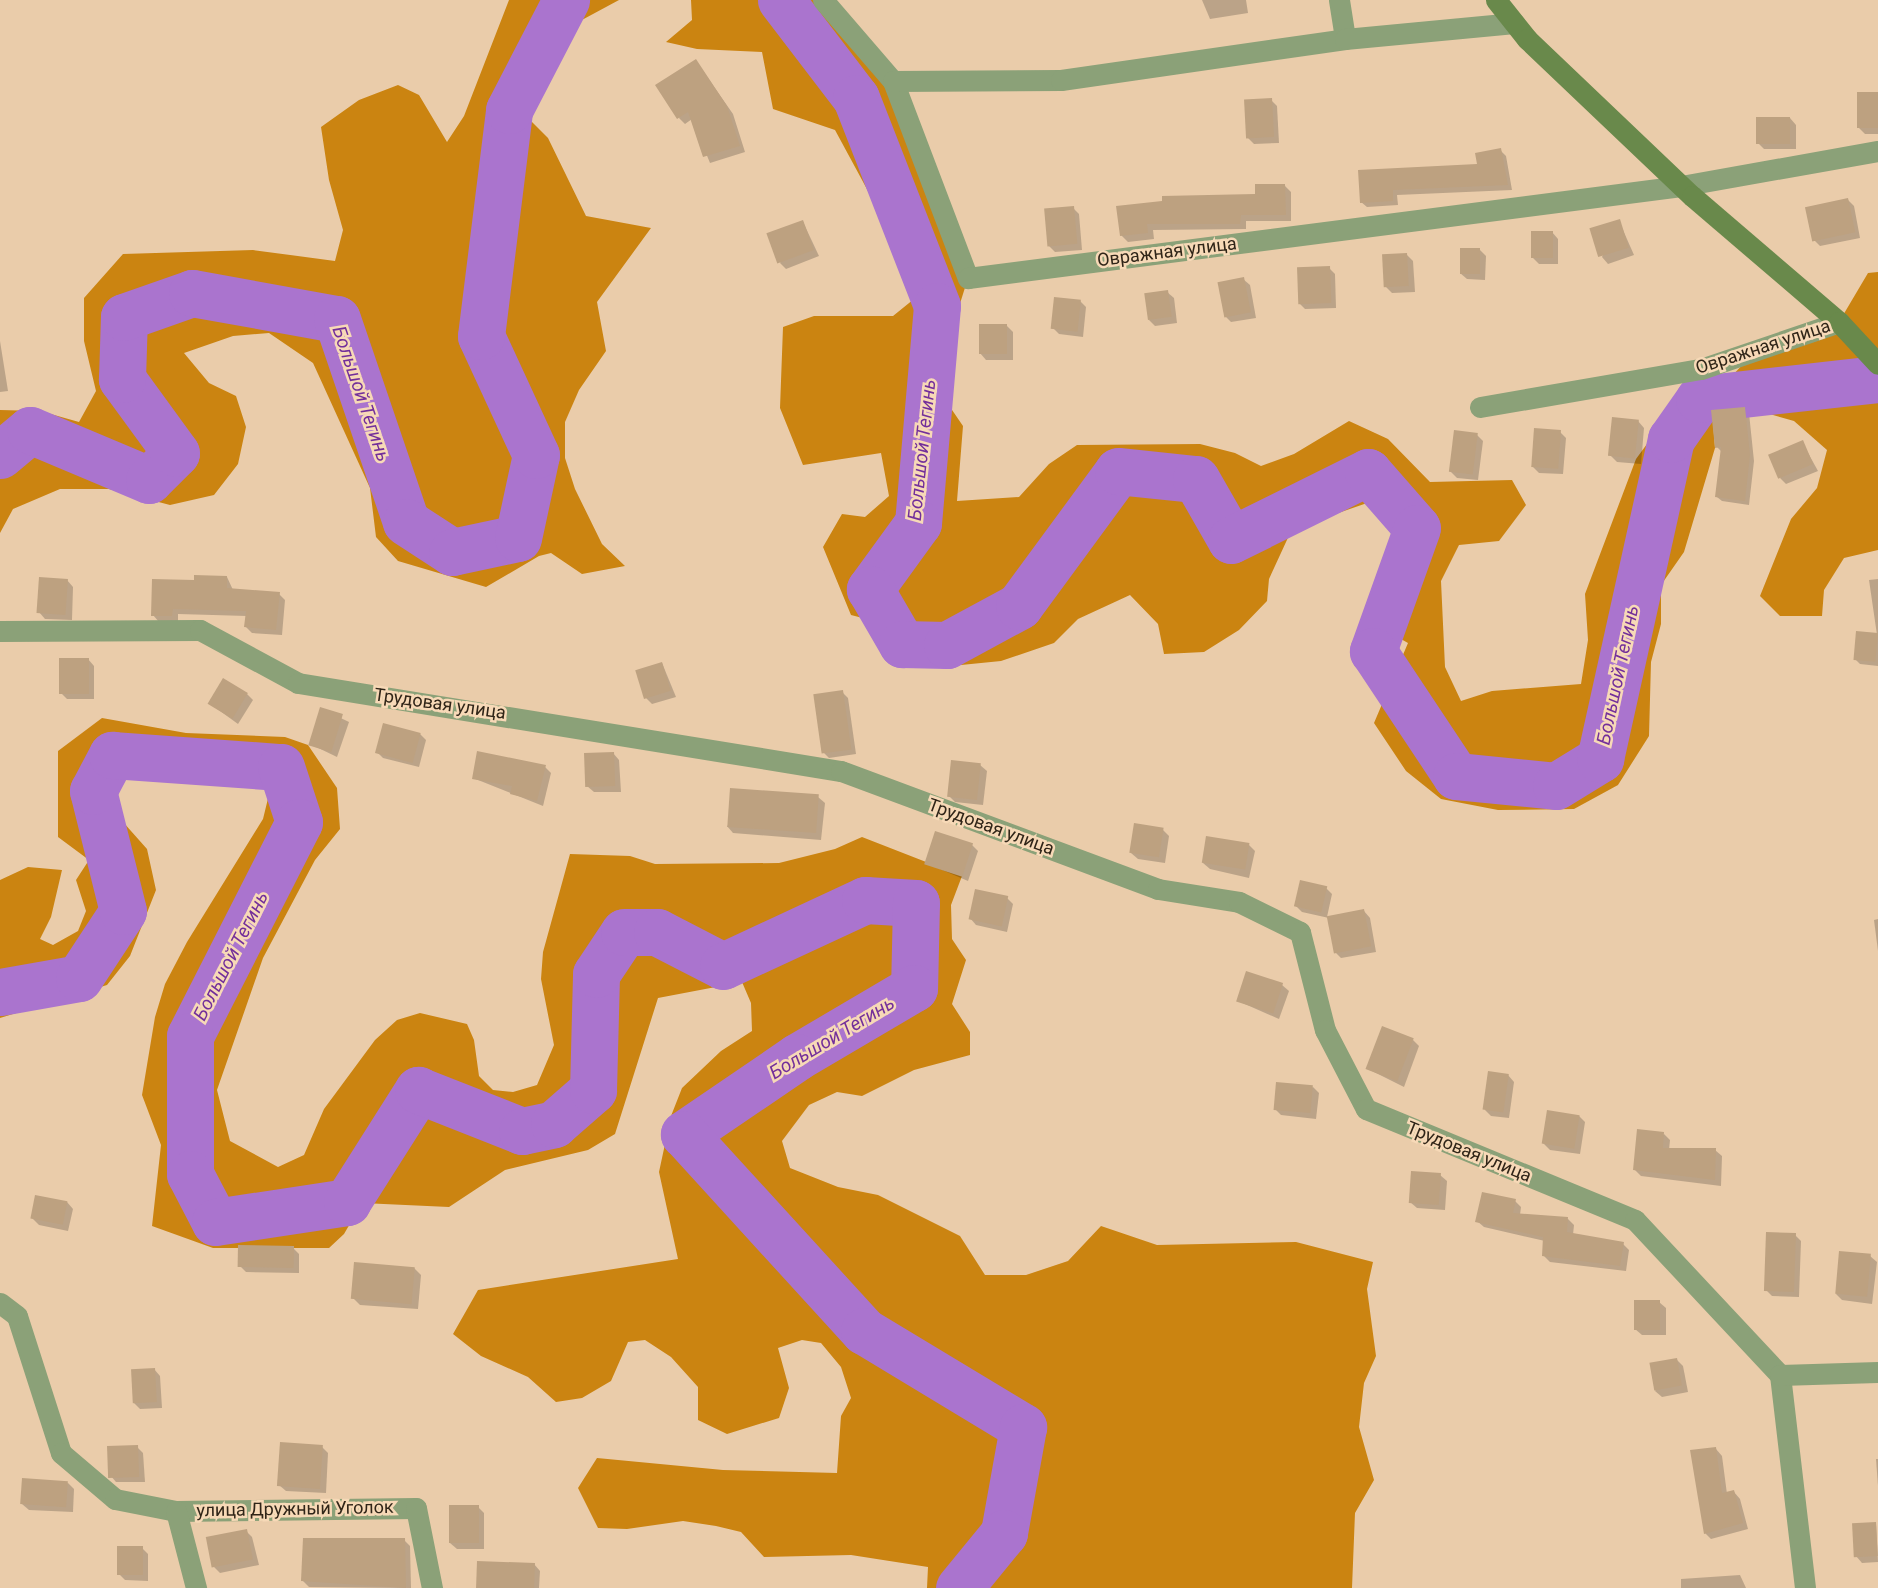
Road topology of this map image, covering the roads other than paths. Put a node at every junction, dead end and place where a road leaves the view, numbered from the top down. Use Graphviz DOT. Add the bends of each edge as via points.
graph roads {
  1 [pos="823,0"];
  2 [pos="1339,0"];
  3 [pos="1496,0"];
  4 [pos="1514,23"];
  5 [pos="1345,38"];
  6 [pos="893,81"];
  7 [pos="1878,151"];
  8 [pos="1681,186"];
  9 [pos="1839,322"];
  10 [pos="1878,364"];
  11 [pos="1480,407"];
  12 [pos="0,631"];
  13 [pos="0,1303"];
  14 [pos="1878,1372"];
  15 [pos="1780,1375"];
  16 [pos="176,1511"];
  17 [pos="195,1588"];
  18 [pos="432,1588"];
  19 [pos="1805,1588"];
  1 -- 6 [label="street, Овражная улица"];
  2 -- 5 [label="street"];
  3 -- 4 [label="street, Овражная улица"];
  4 -- 5 [label="street"];
  4 -- 8 [label="street, Овражная улица"];
  5 -- 6 [label="street" via="1061,80"];
  6 -- 8 [label="street, Овражная улица" via="968,278"];
  7 -- 8 [label="street, Овражная улица"];
  8 -- 9 [label="street, Овражная улица"];
  9 -- 10 [label="street, Овражная улица"];
  9 -- 11 [label="street, Овражная улица" via="1701,369"];
  12 -- 15 [label="street, Трудовая улица" via="200,630 298,683 841,771 1158,889 1239,902 1300,932 1325,1030 1366,1109 1635,1220"];
  13 -- 16 [label="street, улица Дружный Уголок" via="17,1316 61,1453 115,1499"];
  14 -- 15 [label="street"];
  15 -- 19 [label="street"];
  16 -- 17 [label="street, улица Дружный Уголок"];
  16 -- 18 [label="street, улица Дружный Уголок" via="416,1508"];
}
